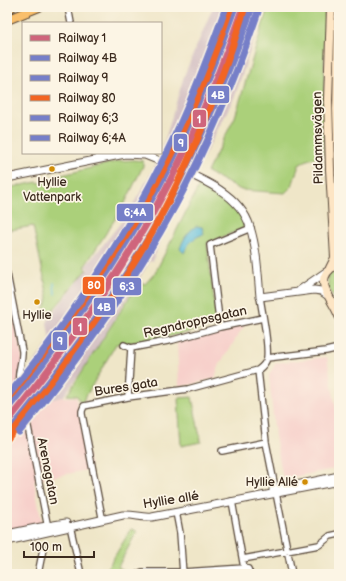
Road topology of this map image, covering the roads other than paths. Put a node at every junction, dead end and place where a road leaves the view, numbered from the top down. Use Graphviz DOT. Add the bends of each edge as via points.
graph roads {
  1 [pos="12,7"];
  2 [pos="39,7"];
  3 [pos="331,7"];
  4 [pos="339,7"];
  5 [pos="7,9"];
  6 [pos="68,10"];
  7 [pos="339,11"];
  8 [pos="339,17"];
  9 [pos="7,20"];
  10 [pos="71,22"];
  11 [pos="334,154"];
  12 [pos="98,156"];
  13 [pos="334,166"];
  14 [pos="339,172"];
  15 [pos="7,178"];
  16 [pos="251,228"];
  17 [pos="339,263"];
  18 [pos="328,270"];
  19 [pos="7,274"];
  20 [pos="296,292"];
  21 [pos="260,297"];
  22 [pos="333,299"];
  23 [pos="339,316"];
  24 [pos="263,318"];
  25 [pos="220,327"];
  26 [pos="124,345"];
  27 [pos="131,348"];
  28 [pos="339,348"];
  29 [pos="267,358"];
  30 [pos="258,370"];
  31 [pos="128,397"];
  32 [pos="266,442"];
  33 [pos="222,451"];
  34 [pos="339,476"];
  35 [pos="339,481"];
  36 [pos="276,491"];
  37 [pos="232,501"];
  38 [pos="176,512"];
  39 [pos="102,517"];
  40 [pos="70,526"];
  41 [pos="48,529"];
  42 [pos="7,534"];
  43 [pos="339,534"];
  44 [pos="7,541"];
  45 [pos="44,549"];
  46 [pos="288,551"];
  47 [pos="243,559"];
  48 [pos="244,568"];
  49 [pos="183,573"];
  50 [pos="38,574"];
  51 [pos="81,574"];
  52 [pos="138,574"];
  53 [pos="250,574"];
  54 [pos="292,574"];
  1 -- 5 [label="main road"];
  2 -- 9 [label="main road"];
  3 -- 11 [label="main road, Pildammsvägen" via="328,100"];
  4 -- 7 [label="main road"];
  6 -- 10 [label="street"];
  8 -- 11 [label="main road, Pildammsvägen"];
  11 -- 13 [label="main road, Pildammsvägen"];
  12 -- 15 [label="street"];
  12 -- 16 [label="street" via="145,155 203,181 231,197 243,211"];
  13 -- 14 [label="main road, Pildammsvägen"];
  13 -- 18 [label="main road, Pildammsvägen" via="335,258"];
  16 -- 21 [label="street"];
  16 -- 25 [label="street" via="210,246"];
  17 -- 18 [label="main road"];
  18 -- 20 [label="street"];
  18 -- 22 [label="main road, Pildammsvägen" via="323,283"];
  19 -- 41 [label="street, Arenagatan" via="22,356 18,377"];
  20 -- 21 [label="street"];
  20 -- 22 [label="street" via="321,291"];
  21 -- 24 [label="street"];
  22 -- 23 [label="main road, Pildammsvägen"];
  24 -- 25 [label="street, Regndroppsgatan"];
  24 -- 29 [label="street"];
  25 -- 27 [label="street, Regndroppsgatan"];
  26 -- 27 [label="street, Regndroppsgatan"];
  27 -- 31 [label="street, Regndroppsgatan"];
  28 -- 29 [label="street"];
  29 -- 30 [label="street"];
  30 -- 31 [label="street, Bures gata" via="188,389"];
  30 -- 32 [label="street"];
  31 -- 39 [label="street, Bures gata" via="82,408"];
  32 -- 33 [label="street"];
  32 -- 36 [label="street"];
  34 -- 36 [label="street, Hyllie allé"];
  35 -- 36 [label="street, Hyllie allé"];
  36 -- 37 [label="street, Hyllie allé"];
  36 -- 39 [label="street, Hyllie allé" via="153,514 128,512"];
  36 -- 46 [label="street"];
  37 -- 38 [label="street, Hyllie allé"];
  37 -- 47 [label="street"];
  38 -- 40 [label="street, Hyllie allé" via="145,518 123,515"];
  38 -- 49 [label="street"];
  39 -- 41 [label="street, Hyllie allé"];
  40 -- 41 [label="street, Hyllie allé"];
  40 -- 51 [label="street"];
  41 -- 42 [label="street, Hyllie allé"];
  41 -- 44 [label="street, Hyllie allé"];
  43 -- 46 [label="street" via="330,536 319,545"];
  45 -- 50 [label="street"];
  46 -- 47 [label="street"];
  46 -- 54 [label="street"];
  47 -- 48 [label="street"];
  48 -- 49 [label="street"];
  48 -- 53 [label="street" via="248,569"];
  49 -- 52 [label="street"];
}
